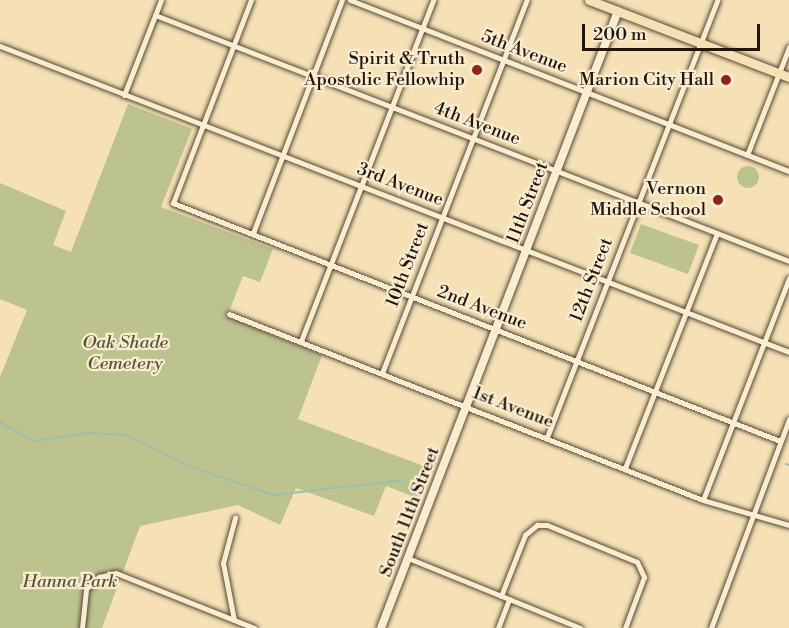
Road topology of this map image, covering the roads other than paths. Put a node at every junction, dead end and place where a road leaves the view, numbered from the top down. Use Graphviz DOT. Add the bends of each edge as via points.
graph roads {
  1 [pos="161,0"];
  2 [pos="251,0"];
  3 [pos="342,0"];
  4 [pos="350,0"];
  5 [pos="433,0"];
  6 [pos="527,0"];
  7 [pos="589,0"];
  8 [pos="717,0"];
  9 [pos="618,11"];
  10 [pos="155,15"];
  11 [pos="422,28"];
  12 [pos="700,43"];
  13 [pos="233,45"];
  14 [pos="0,46"];
  15 [pos="789,47"];
  16 [pos="503,60"];
  17 [pos="778,74"];
  18 [pos="312,76"];
  19 [pos="789,78"];
  20 [pos="587,92"];
  21 [pos="124,95"];
  22 [pos="391,107"];
  23 [pos="668,124"];
  24 [pos="202,125"];
  25 [pos="473,139"];
  26 [pos="747,155"];
  27 [pos="282,156"];
  28 [pos="556,171"];
  29 [pos="789,171"];
  30 [pos="362,187"];
  31 [pos="638,202"];
  32 [pos="442,218"];
  33 [pos="253,233"];
  34 [pos="717,233"];
  35 [pos="526,250"];
  36 [pos="789,261"];
  37 [pos="332,265"];
  38 [pos="789,278"];
  39 [pos="608,281"];
  40 [pos="412,296"];
  41 [pos="686,312"];
  42 [pos="229,314"];
  43 [pos="496,329"];
  44 [pos="301,341"];
  45 [pos="764,342"];
  46 [pos="789,352"];
  47 [pos="577,361"];
  48 [pos="382,373"];
  49 [pos="654,391"];
  50 [pos="467,406"];
  51 [pos="789,419"];
  52 [pos="732,422"];
  53 [pos="547,437"];
  54 [pos="780,441"];
  55 [pos="625,468"];
  56 [pos="703,500"];
  57 [pos="235,518"];
  58 [pos="752,518"];
  59 [pos="789,525"];
  60 [pos="408,558"];
  61 [pos="501,596"];
  62 [pos="509,599"];
  63 [pos="234,620"];
  64 [pos="82,628"];
  65 [pos="254,628"];
  66 [pos="381,628"];
  67 [pos="498,628"];
  68 [pos="580,628"];
  69 [pos="625,628"];
  70 [pos="711,628"];
  1 -- 10 [label="street"];
  2 -- 13 [label="street"];
  3 -- 18 [label="street"];
  4 -- 11 [label="street, 5th Avenue"];
  5 -- 11 [label="street"];
  6 -- 16 [label="street, 10th Street"];
  7 -- 9 [label="main road"];
  8 -- 12 [label="street, 12th Street"];
  9 -- 12 [label="main road"];
  9 -- 20 [label="street, 11th Street"];
  10 -- 13 [label="street, 4th Avenue"];
  10 -- 21 [label="street"];
  11 -- 16 [label="street, 5th Avenue"];
  11 -- 22 [label="street"];
  12 -- 17 [label="main road"];
  12 -- 23 [label="street, 12th Street"];
  13 -- 18 [label="street, 4th Avenue"];
  13 -- 24 [label="street"];
  14 -- 21 [label="street, 3rd Avenue"];
  15 -- 17 [label="street"];
  16 -- 20 [label="street, 5th Avenue"];
  16 -- 25 [label="street, 10th Street"];
  17 -- 19 [label="main road"];
  17 -- 26 [label="street"];
  18 -- 22 [label="street, 4th Avenue"];
  18 -- 27 [label="street"];
  20 -- 23 [label="street, 5th Avenue"];
  20 -- 28 [label="street, 11th Street"];
  21 -- 24 [label="street, 3rd Avenue"];
  22 -- 25 [label="street, 4th Avenue"];
  22 -- 30 [label="street"];
  23 -- 26 [label="street, 5th Avenue"];
  23 -- 31 [label="street, 12th Street"];
  24 -- 27 [label="street, 3rd Avenue"];
  24 -- 33 [label="street, 2nd Avenue" via="173,203"];
  25 -- 28 [label="street, 4th Avenue"];
  25 -- 32 [label="street, 10th Street"];
  26 -- 29 [label="street, 5th Avenue"];
  27 -- 30 [label="street, 3rd Avenue"];
  27 -- 33 [label="street"];
  28 -- 31 [label="street, 4th Avenue"];
  28 -- 35 [label="street, 11th Street"];
  30 -- 32 [label="street, 3rd Avenue"];
  30 -- 37 [label="street"];
  31 -- 34 [label="street, 4th Avenue"];
  31 -- 39 [label="street, 12th Street"];
  32 -- 35 [label="street, 3rd Avenue"];
  32 -- 40 [label="street, 10th Street"];
  33 -- 37 [label="street, 2nd Avenue"];
  34 -- 36 [label="street, 4th Avenue"];
  34 -- 41 [label="street"];
  35 -- 39 [label="street, 3rd Avenue"];
  35 -- 43 [label="street, 11th Street"];
  37 -- 40 [label="street, 2nd Avenue"];
  37 -- 44 [label="street"];
  38 -- 45 [label="street"];
  39 -- 41 [label="street, 3rd Avenue"];
  39 -- 47 [label="street, 12th Street"];
  40 -- 43 [label="street, 2nd Avenue"];
  40 -- 48 [label="street, 10th Street"];
  41 -- 45 [label="street, 3rd Avenue"];
  41 -- 49 [label="street"];
  42 -- 44 [label="street, 1st Avenue"];
  43 -- 47 [label="street, 2nd Avenue"];
  43 -- 50 [label="street, 11th Street"];
  44 -- 48 [label="street, 1st Avenue"];
  45 -- 46 [label="street, 3rd Avenue"];
  45 -- 52 [label="street"];
  47 -- 49 [label="street, 2nd Avenue"];
  47 -- 53 [label="street, 12th Street"];
  48 -- 50 [label="street, 1st Avenue"];
  49 -- 52 [label="street, 2nd Avenue"];
  49 -- 55 [label="street"];
  50 -- 53 [label="street, 1st Avenue"];
  50 -- 60 [label="street, South 11th Street"];
  51 -- 54 [label="street"];
  52 -- 54 [label="street, 2nd Avenue"];
  52 -- 56 [label="street"];
  53 -- 55 [label="street, 1st Avenue"];
  54 -- 58 [label="street"];
  55 -- 56 [label="street, 1st Avenue"];
  56 -- 58 [label="street, 1st Avenue"];
  57 -- 63 [label="street" via="223,562"];
  58 -- 59 [label="street, 1st Avenue"];
  58 -- 70 [label="street"];
  60 -- 61 [label="street"];
  60 -- 66 [label="street, South 11th Street"];
  61 -- 62 [label="street"];
  61 -- 69 [label="street" via="525,535 537,525 547,525 637,562 644,577"];
  62 -- 67 [label="street"];
  62 -- 68 [label="street"];
  63 -- 64 [label="street" via="116,573 90,583 82,609"];
  63 -- 65 [label="street"];
}
